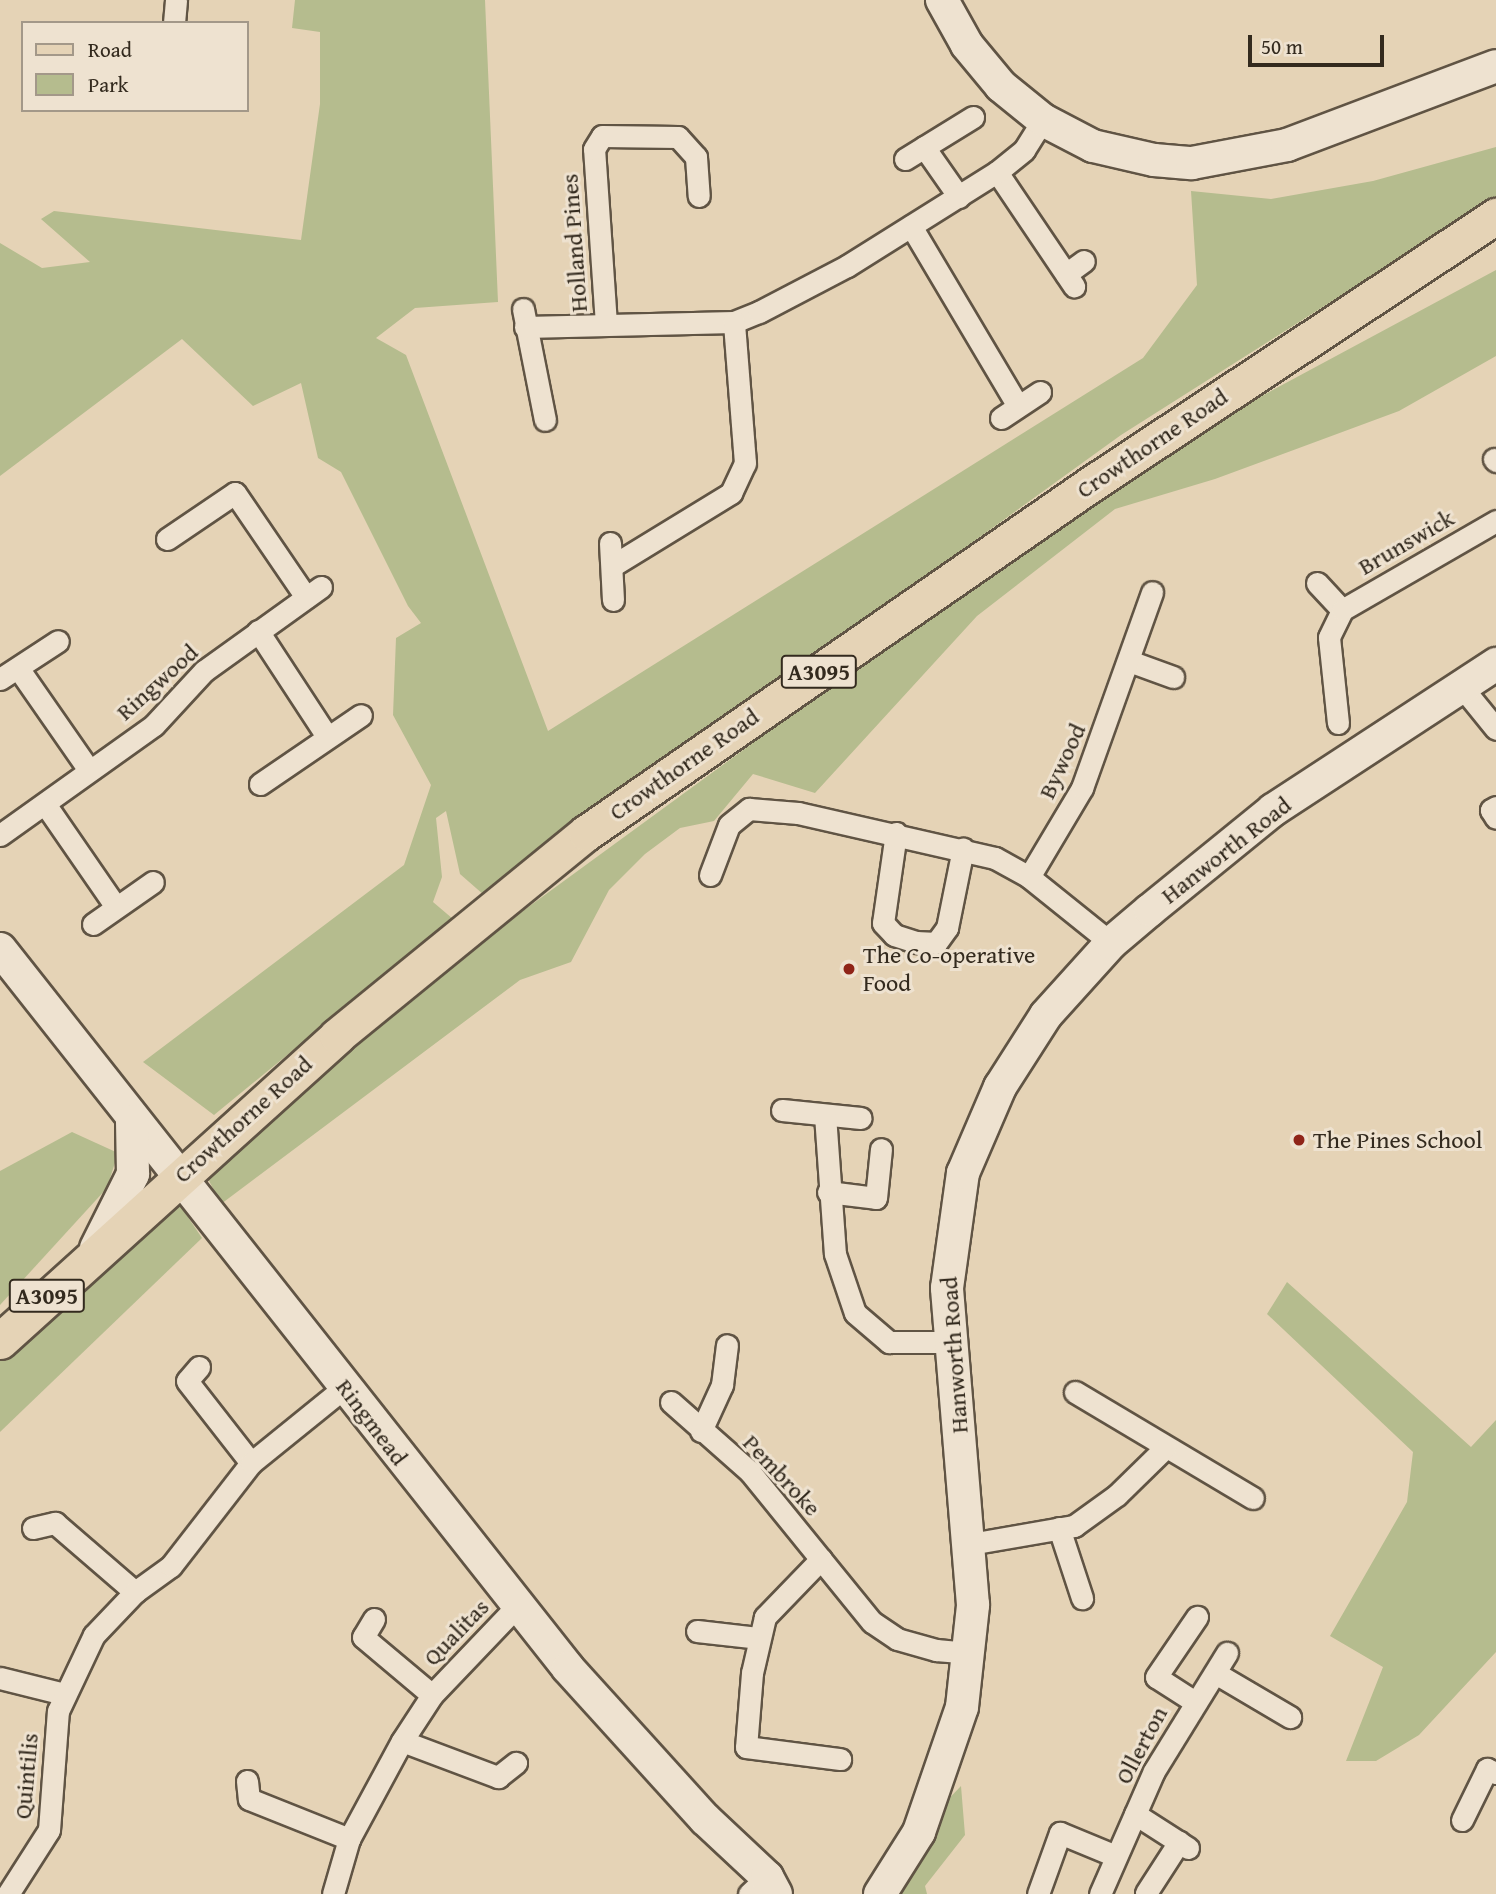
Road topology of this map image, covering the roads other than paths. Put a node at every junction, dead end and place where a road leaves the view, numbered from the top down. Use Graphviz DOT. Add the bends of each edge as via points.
graph roads {
  1 [pos="176,0"];
  2 [pos="943,0"];
  3 [pos="174,21"];
  4 [pos="1496,66"];
  5 [pos="973,117"];
  6 [pos="1043,120"];
  7 [pos="924,147"];
  8 [pos="905,159"];
  9 [pos="997,173"];
  10 [pos="699,196"];
  11 [pos="959,197"];
  12 [pos="1496,216"];
  13 [pos="911,226"];
  14 [pos="1084,261"];
  15 [pos="734,322"];
  16 [pos="606,324"];
  17 [pos="1041,392"];
  18 [pos="545,420"];
  19 [pos="1496,521"];
  20 [pos="167,539"];
  21 [pos="610,543"];
  22 [pos="612,566"];
  23 [pos="1317,583"];
  24 [pos="1152,592"];
  25 [pos="613,600"];
  26 [pos="1342,610"];
  27 [pos="258,631"];
  28 [pos="58,641"];
  29 [pos="1129,661"];
  30 [pos="1496,664"];
  31 [pos="9,674"];
  32 [pos="1172,677"];
  33 [pos="1461,686"];
  34 [pos="361,715"];
  35 [pos="1338,723"];
  36 [pos="1496,729"];
  37 [pos="326,735"];
  38 [pos="89,770"];
  39 [pos="260,783"];
  40 [pos="45,804"];
  41 [pos="1496,807"];
  42 [pos="1496,818"];
  43 [pos="896,833"];
  44 [pos="0,835"];
  45 [pos="963,849"];
  46 [pos="709,875"];
  47 [pos="1029,877"];
  48 [pos="153,881"];
  49 [pos="116,907"];
  50 [pos="93,924"];
  51 [pos="1111,943"];
  52 [pos="0,949"];
  53 [pos="782,1110"];
  54 [pos="825,1115"];
  55 [pos="861,1118"];
  56 [pos="132,1121"];
  57 [pos="881,1149"];
  58 [pos="178,1177"];
  59 [pos="828,1192"];
  60 [pos="94,1252"];
  61 [pos="0,1341"];
  62 [pos="948,1342"];
  63 [pos="727,1345"];
  64 [pos="199,1367"];
  65 [pos="345,1387"];
  66 [pos="1075,1392"];
  67 [pos="671,1402"];
  68 [pos="701,1431"];
  69 [pos="1165,1448"];
  70 [pos="251,1463"];
  71 [pos="1252,1497"];
  72 [pos="33,1528"];
  73 [pos="1059,1528"];
  74 [pos="970,1544"];
  75 [pos="821,1559"];
  76 [pos="135,1591"];
  77 [pos="1082,1598"];
  78 [pos="518,1605"];
  79 [pos="1197,1618"];
  80 [pos="374,1619"];
  81 [pos="697,1632"];
  82 [pos="758,1638"];
  83 [pos="969,1653"];
  84 [pos="1227,1653"];
  85 [pos="1217,1674"];
  86 [pos="0,1678"];
  87 [pos="64,1694"];
  88 [pos="432,1695"];
  89 [pos="1195,1702"];
  90 [pos="1290,1717"];
  91 [pos="402,1741"];
  92 [pos="840,1759"];
  93 [pos="516,1763"];
  94 [pos="1496,1773"];
  95 [pos="247,1780"];
  96 [pos="1135,1814"];
  97 [pos="1462,1820"];
  98 [pos="349,1839"];
  99 [pos="1113,1856"];
  100 [pos="764,1888"];
  101 [pos="1146,1893"];
  102 [pos="8,1894"];
  103 [pos="333,1894"];
  104 [pos="795,1894"];
  105 [pos="880,1894"];
  106 [pos="1038,1894"];
  107 [pos="1100,1894"];
  1 -- 3 [label="street"];
  2 -- 6 [label="street" via="967,45 1001,86"];
  4 -- 6 [label="street" via="1287,145 1236,158 1192,163 1154,160 1093,146"];
  5 -- 7 [label="street"];
  6 -- 9 [label="street, Holland Pines" via="1024,150"];
  7 -- 8 [label="street"];
  7 -- 11 [label="street"];
  9 -- 11 [label="street, Holland Pines"];
  9 -- 14 [label="street" via="1070,280"];
  10 -- 16 [label="street, Holland Pines" via="696,157 678,137 602,136 594,149"];
  11 -- 13 [label="street, Holland Pines"];
  12 -- 58 [label="main road, Crowthorne Road / A3095" via="1091,484 597,825 337,1036"];
  13 -- 15 [label="street, Holland Pines" via="848,266"];
  13 -- 17 [label="street" via="1009,412"];
  15 -- 16 [label="street, Holland Pines"];
  15 -- 22 [label="street" via="745,463 731,493"];
  16 -- 18 [label="street, Holland Pines" via="524,318"];
  19 -- 26 [label="street, Brunswick"];
  20 -- 27 [label="street, Ringwood" via="235,493 313,592"];
  21 -- 22 [label="street"];
  22 -- 25 [label="street"];
  23 -- 26 [label="street"];
  24 -- 29 [label="street, Bywood"];
  26 -- 35 [label="street" via="1329,637"];
  27 -- 37 [label="street"];
  27 -- 38 [label="street, Ringwood" via="204,671 154,725"];
  28 -- 31 [label="street"];
  29 -- 32 [label="street"];
  29 -- 47 [label="street, Bywood" via="1082,788"];
  30 -- 33 [label="street, Hanworth Road"];
  31 -- 38 [label="street"];
  33 -- 36 [label="street"];
  33 -- 51 [label="street, Hanworth Road" via="1273,810"];
  34 -- 37 [label="street"];
  37 -- 39 [label="street"];
  38 -- 40 [label="street, Ringwood"];
  40 -- 44 [label="street, Ringwood"];
  40 -- 49 [label="street"];
  41 -- 42 [label="street" via="1491,810"];
  43 -- 45 [label="street"];
  43 -- 45 [label="street" via="883,923 894,935 916,943 936,943 947,928"];
  43 -- 46 [label="street" via="798,813 749,809 729,825"];
  45 -- 47 [label="street" via="995,858"];
  47 -- 51 [label="street"];
  48 -- 49 [label="street"];
  49 -- 50 [label="street"];
  51 -- 62 [label="street, Hanworth Road" via="1030,1035 971,1149 950,1246"];
  52 -- 56 [label="street, Ringmead"];
  53 -- 54 [label="street"];
  54 -- 55 [label="street"];
  54 -- 59 [label="street"];
  56 -- 58 [label="street, Ringmead"];
  56 -- 60 [label="street" via="133,1174"];
  57 -- 59 [label="street" via="876,1198"];
  58 -- 60 [label="main road, Crowthorne Road / A3095"];
  58 -- 65 [label="street, Ringmead"];
  59 -- 62 [label="street" via="835,1254 855,1313 889,1342"];
  60 -- 61 [label="main road, Crowthorne Road / A3095"];
  62 -- 74 [label="street, Hanworth Road"];
  63 -- 68 [label="street" via="722,1385"];
  64 -- 70 [label="street" via="187,1381"];
  65 -- 70 [label="street, Quintilis"];
  65 -- 78 [label="street, Ringmead"];
  66 -- 69 [label="street"];
  67 -- 68 [label="street, Pembroke"];
  68 -- 75 [label="street, Pembroke" via="750,1472"];
  69 -- 71 [label="street"];
  69 -- 73 [label="street" via="1117,1495 1074,1525"];
  70 -- 76 [label="street, Quintilis" via="171,1566"];
  72 -- 76 [label="street" via="55,1523"];
  73 -- 74 [label="street"];
  73 -- 77 [label="street"];
  74 -- 83 [label="street, Hanworth Road"];
  75 -- 82 [label="street" via="765,1617"];
  75 -- 83 [label="street, Pembroke" via="851,1600 897,1639"];
  76 -- 87 [label="street, Quintilis" via="94,1635"];
  78 -- 88 [label="street, Qualitas"];
  78 -- 100 [label="street, Ringmead" via="568,1668"];
  79 -- 89 [label="street, Ollerton" via="1156,1677"];
  80 -- 88 [label="street, Qualitas" via="363,1637"];
  81 -- 82 [label="street"];
  82 -- 92 [label="street" via="746,1747"];
  83 -- 105 [label="street, Hanworth Road" via="949,1751 919,1832"];
  84 -- 85 [label="street, Ollerton"];
  85 -- 89 [label="street, Ollerton"];
  85 -- 90 [label="street"];
  86 -- 87 [label="street"];
  87 -- 102 [label="street, Quintilis" via="58,1712 49,1830"];
  88 -- 91 [label="street, Qualitas"];
  89 -- 96 [label="street, Ollerton"];
  91 -- 93 [label="street" via="498,1777"];
  91 -- 98 [label="street, Qualitas"];
  94 -- 97 [label="street" via="1487,1769"];
  95 -- 98 [label="street" via="249,1799"];
  96 -- 99 [label="street, Ollerton"];
  96 -- 101 [label="street, Ollerton" via="1184,1845"];
  98 -- 103 [label="street, Qualitas"];
  99 -- 106 [label="street" via="1051,1829"];
  99 -- 107 [label="street, Ollerton"];
  100 -- 104 [label="street, Ringmead"];
}
